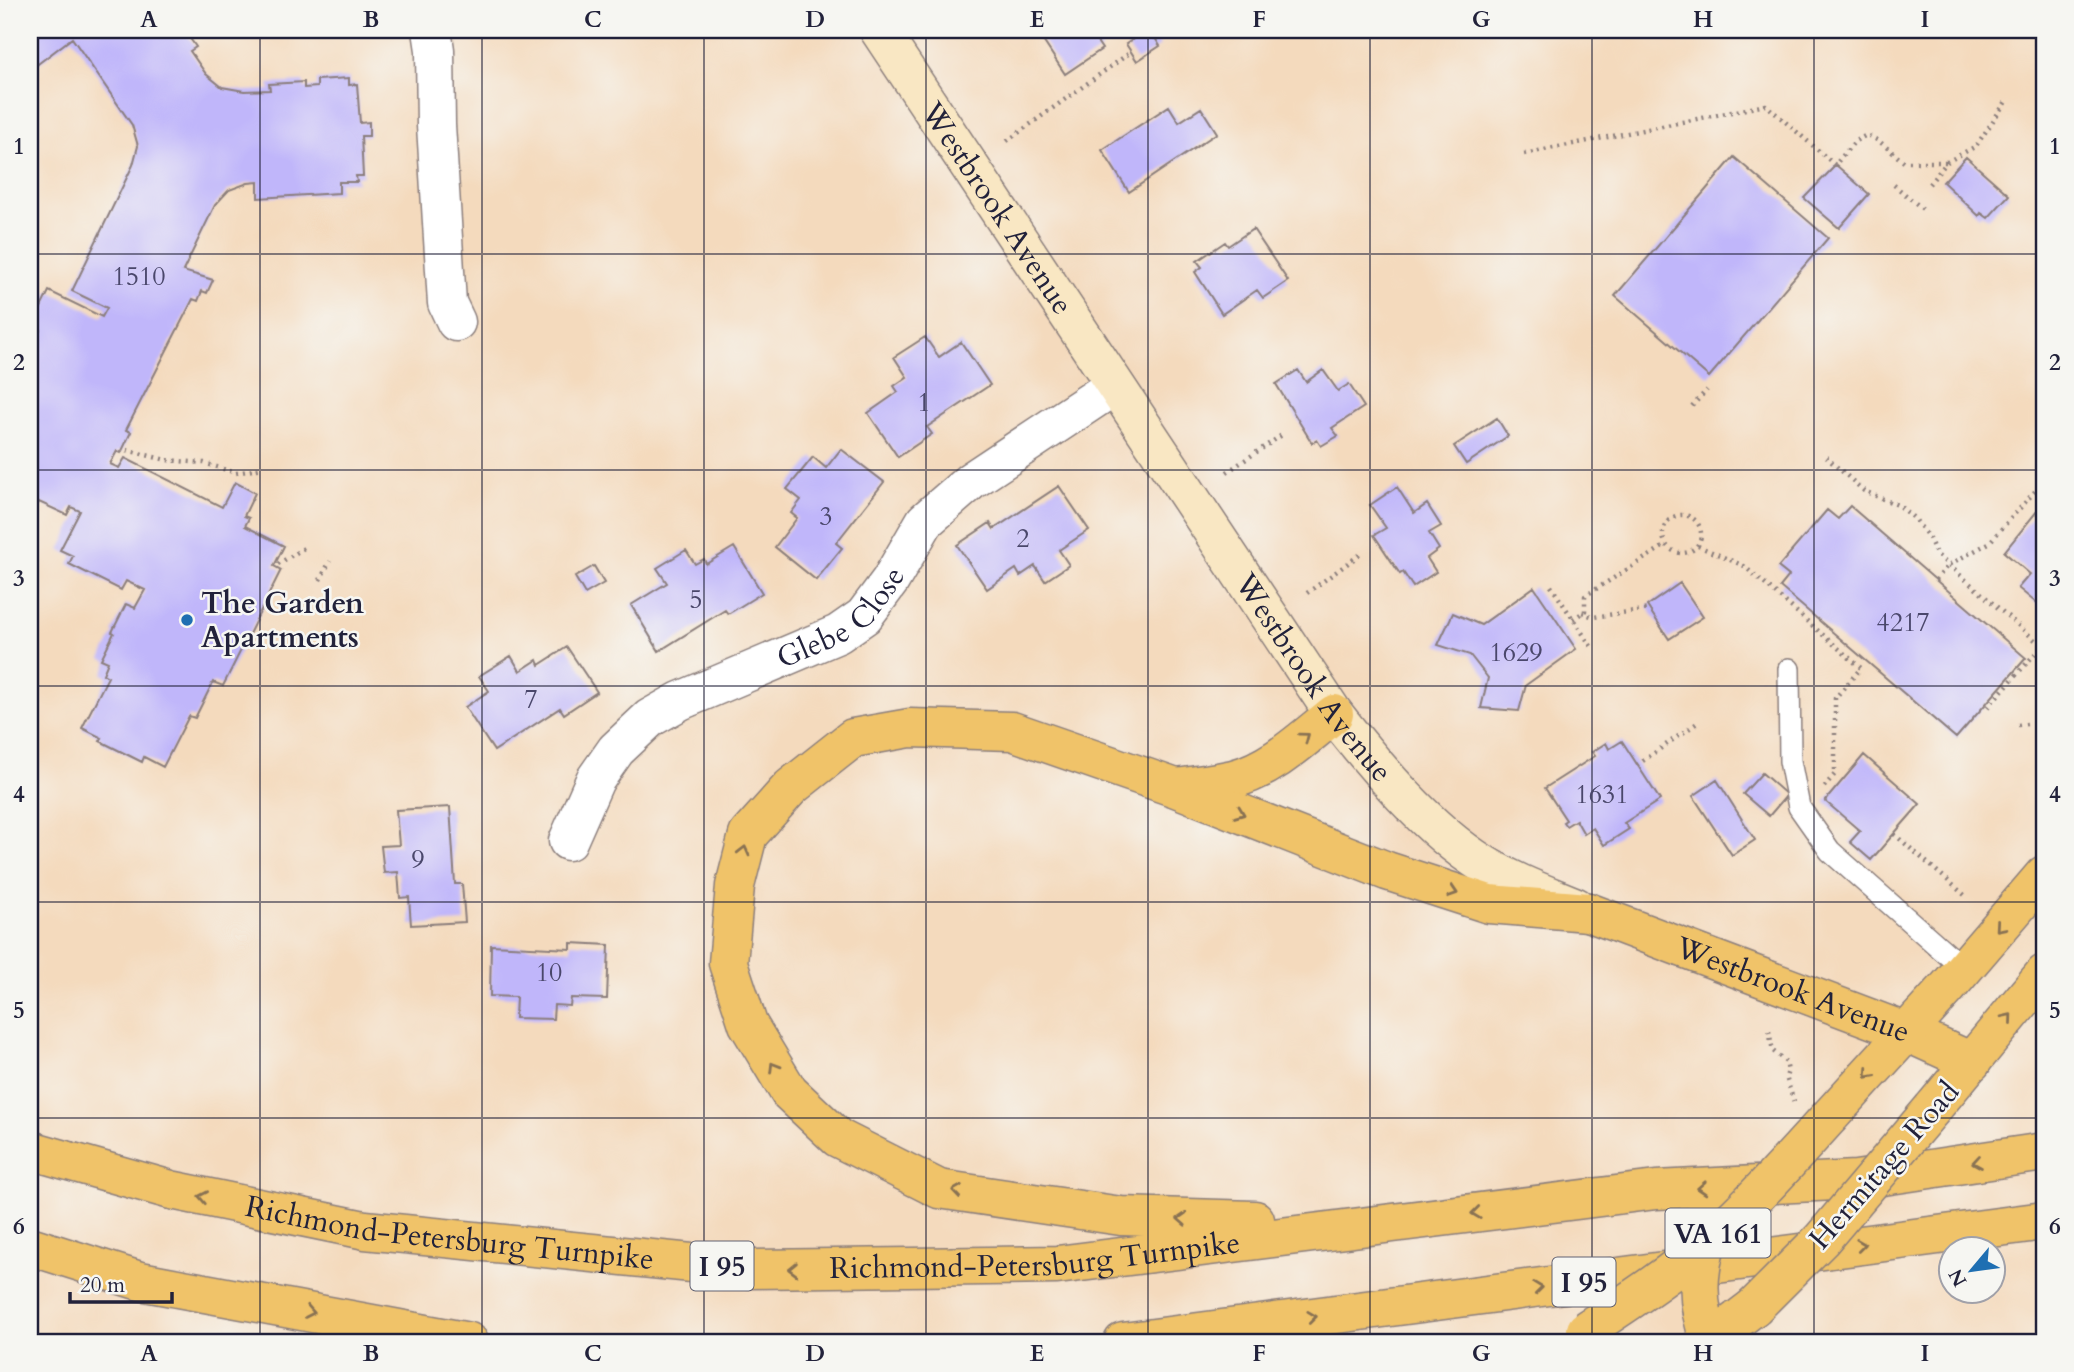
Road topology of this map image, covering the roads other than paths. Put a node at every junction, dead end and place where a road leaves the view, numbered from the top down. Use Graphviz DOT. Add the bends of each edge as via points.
graph roads {
  1 [pos="432,30"];
  2 [pos="878,30"];
  3 [pos="456,322"];
  4 [pos="1114,386"];
  5 [pos="1789,669"];
  6 [pos="1334,714"];
  7 [pos="1176,788"];
  8 [pos="568,841"];
  9 [pos="2044,875"];
  10 [pos="1588,912"];
  11 [pos="1964,969"];
  12 [pos="2044,974"];
  13 [pos="1906,1032"];
  14 [pos="1972,1062"];
  15 [pos="30,1150"];
  16 [pos="2044,1152"];
  17 [pos="1422,1220"];
  18 [pos="2044,1221"];
  19 [pos="1706,1244"];
  20 [pos="30,1245"];
  21 [pos="1707,1335"];
  22 [pos="1576,1336"];
  23 [pos="469,1342"];
  24 [pos="1123,1342"];
  1 -- 3 [label="street" via="447,303"];
  2 -- 4 [label="street, Westbrook Avenue"];
  4 -- 6 [label="street, Westbrook Avenue"];
  4 -- 8 [label="street, Glebe Close" via="971,481 925,521 864,616 838,634 650,718 616,750 595,780"];
  5 -- 11 [label="lane" via="1790,761 1799,807 1830,851"];
  7 -- 6 [label="main road, one-way" via="1234,779 1258,769"];
  6 -- 10 [label="street, Westbrook Avenue" via="1404,796 1481,863"];
  7 -- 10 [label="main road, one-way" via="1387,871 1489,904"];
  17 -- 7 [label="main road, one-way" via="1121,1216 939,1189 838,1138 789,1092 748,1024 728,963 735,886 748,835 791,787 853,738 911,728 1012,731"];
  9 -- 11 [label="main road, VA 161, one-way"];
  10 -- 13 [label="main road, Westbrook Avenue"];
  11 -- 13 [label="main road, VA 161"];
  14 -- 12 [label="main road, Hermitage Road / VA 161, one-way"];
  13 -- 14 [label="main road, Westbrook Avenue"];
  13 -- 19 [label="main road, VA 161, one-way, bridge"];
  14 -- 21 [label="main road, Hermitage Road / VA 161, bridge" via="1822,1239 1754,1307"];
  17 -- 15 [label="main road, Richmond-Petersburg Turnpike / I 95, one-way" via="1057,1265 751,1269 365,1230 171,1191"];
  16 -- 17 [label="main road, Richmond-Petersburg Turnpike / I 95, one-way" via="1856,1180 1656,1190"];
  24 -- 18 [label="main road, I 95, one-way"];
  19 -- 21 [label="main road, bridge" via="1698,1296"];
  19 -- 22 [label="main road, VA 161, bridge"];
  20 -- 23 [label="main road, one-way" via="140,1280"];
}
